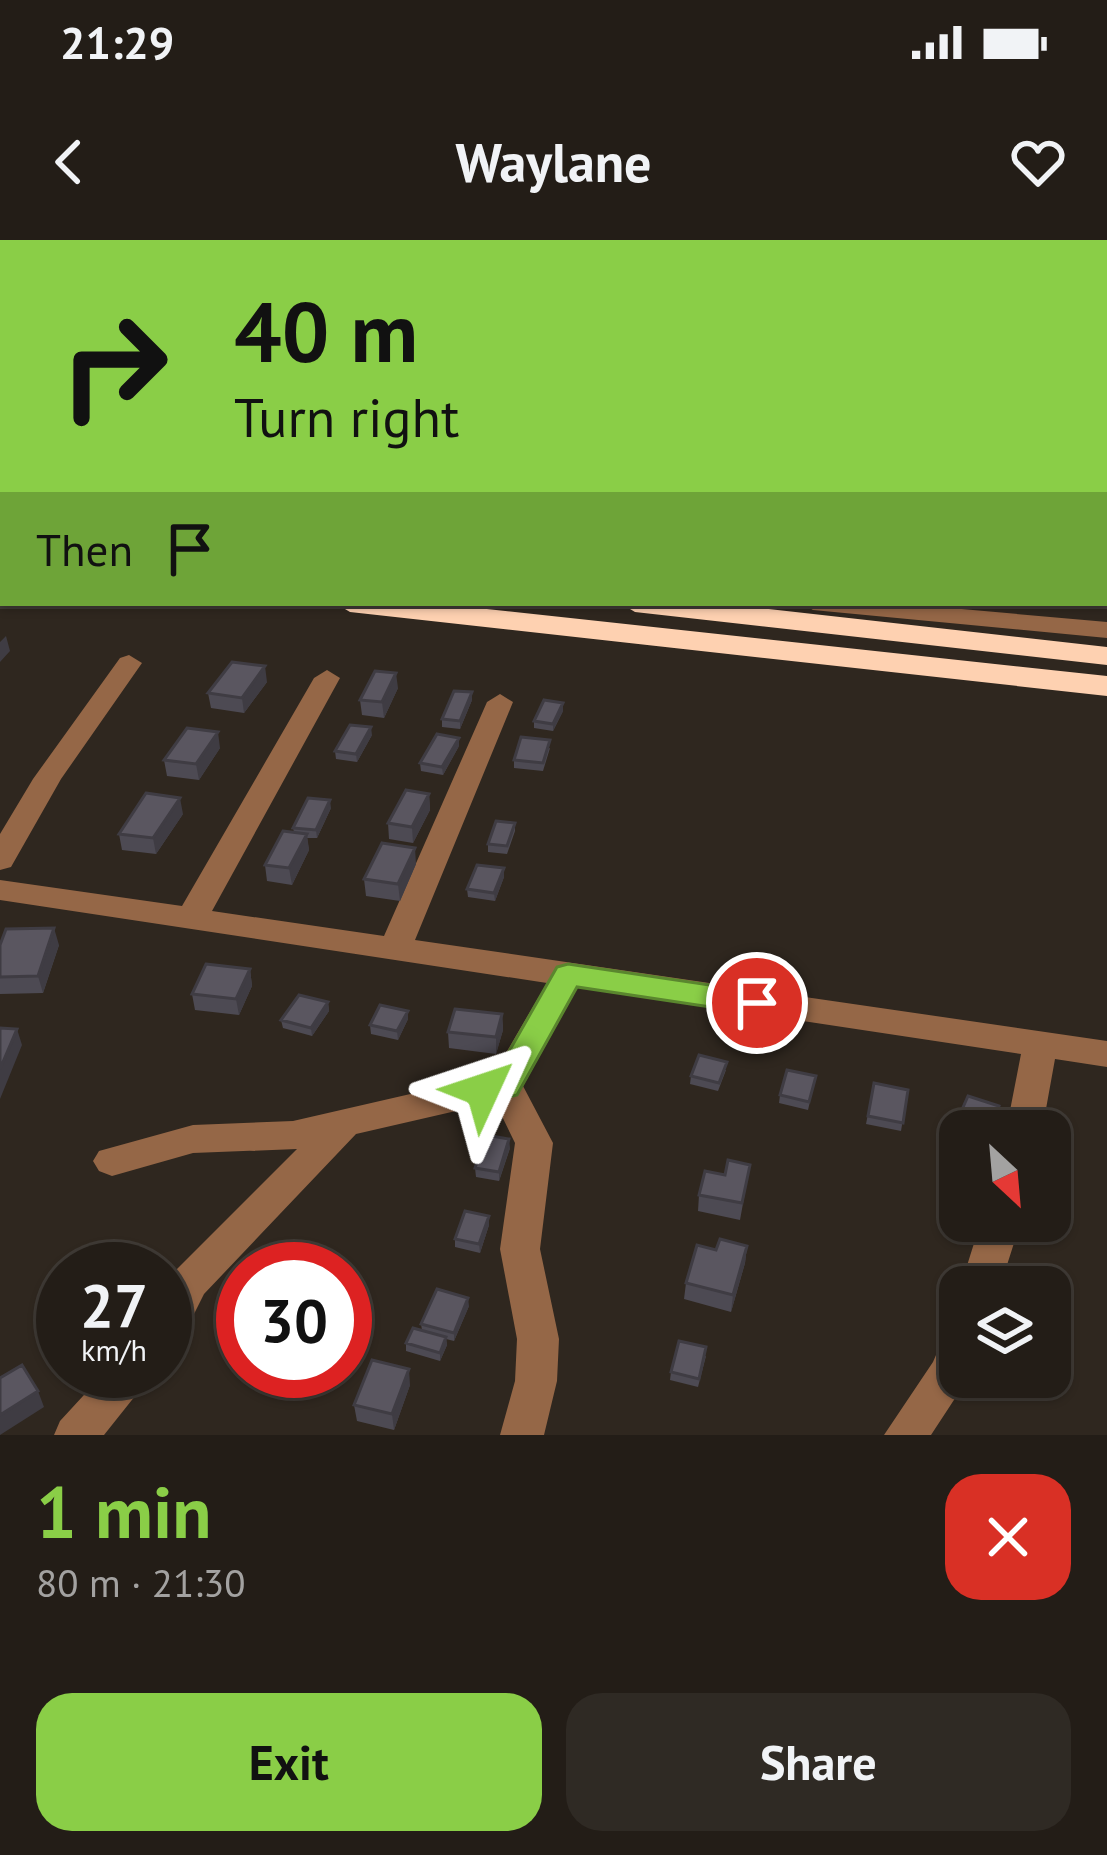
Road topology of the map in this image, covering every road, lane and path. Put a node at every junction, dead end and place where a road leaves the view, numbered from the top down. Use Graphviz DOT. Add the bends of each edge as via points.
graph roads {
  1 [pos="377,606"];
  2 [pos="662,606"];
  3 [pos="845,606"];
  4 [pos="1107,630"];
  5 [pos="1107,656"];
  6 [pos="129,662"];
  7 [pos="327,679"];
  8 [pos="1107,686"];
  9 [pos="500,702"];
  10 [pos="0,860"];
  11 [pos="0,890"];
  12 [pos="191,919"];
  13 [pos="395,949"];
  14 [pos="568,975"];
  15 [pos="1040,1044"];
  16 [pos="1107,1054"];
  17 [pos="505,1086"];
  18 [pos="1028,1110"];
  19 [pos="343,1125"];
  20 [pos="112,1161"];
  21 [pos="192,1280"];
  22 [pos="939,1388"];
  23 [pos="110,1398"];
  24 [pos="76,1435"];
  25 [pos="522,1435"];
  26 [pos="906,1435"];
  1 -- 8 [label="highway"];
  2 -- 5 [label="highway"];
  3 -- 4 [label="street"];
  6 -- 10 [label="street"];
  7 -- 12 [label="street"];
  9 -- 13 [label="street"];
  11 -- 12 [label="street"];
  12 -- 13 [label="street"];
  13 -- 14 [label="street"];
  14 -- 15 [label="street"];
  14 -- 17 [label="street"];
  15 -- 16 [label="street"];
  15 -- 18 [label="street"];
  17 -- 19 [label="street"];
  17 -- 25 [label="street" via="534,1143 520,1249 538,1339"];
  19 -- 20 [label="street" via="193,1139"];
  19 -- 21 [label="street"];
  22 -- 26 [label="street"];
  23 -- 24 [label="street"];
}
